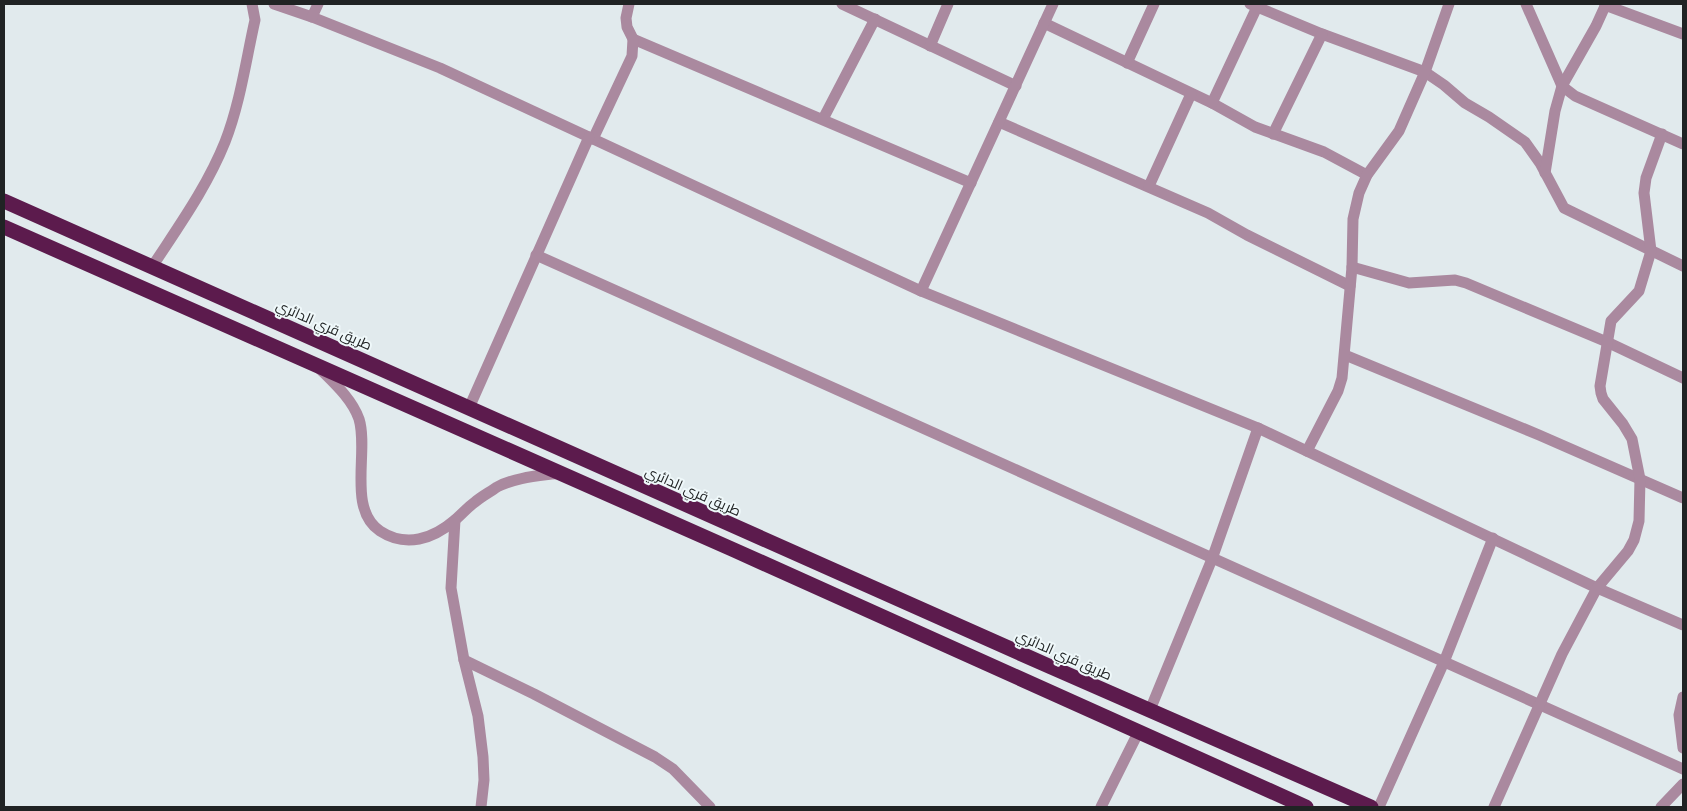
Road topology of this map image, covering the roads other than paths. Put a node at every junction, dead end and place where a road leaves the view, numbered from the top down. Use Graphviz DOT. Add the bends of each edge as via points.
graph roads {
  1 [pos="252,4"];
  2 [pos="274,4"];
  3 [pos="318,4"];
  4 [pos="629,4"];
  5 [pos="842,4"];
  6 [pos="948,4"];
  7 [pos="1053,4"];
  8 [pos="1154,4"];
  9 [pos="1450,4"];
  10 [pos="1526,4"];
  11 [pos="1253,5"];
  12 [pos="1605,5"];
  13 [pos="312,17"];
  14 [pos="875,19"];
  15 [pos="1044,23"];
  16 [pos="1322,34"];
  17 [pos="1683,34"];
  18 [pos="634,39"];
  19 [pos="930,46"];
  20 [pos="1126,63"];
  21 [pos="1425,72"];
  22 [pos="1016,86"];
  23 [pos="1562,86"];
  24 [pos="1191,94"];
  25 [pos="1212,103"];
  26 [pos="823,119"];
  27 [pos="999,122"];
  28 [pos="1273,134"];
  29 [pos="1662,134"];
  30 [pos="591,138"];
  31 [pos="1683,144"];
  32 [pos="1545,173"];
  33 [pos="1367,175"];
  34 [pos="971,183"];
  35 [pos="1149,186"];
  36 [pos="4,201"];
  37 [pos="4,227"];
  38 [pos="1651,251"];
  39 [pos="536,254"];
  40 [pos="1683,266"];
  41 [pos="152,267"];
  42 [pos="1352,268"];
  43 [pos="1350,286"];
  44 [pos="921,291"];
  45 [pos="1607,342"];
  46 [pos="1345,355"];
  47 [pos="316,365"];
  48 [pos="1683,378"];
  49 [pos="469,408"];
  50 [pos="1258,428"];
  51 [pos="1307,451"];
  52 [pos="560,473"];
  53 [pos="1640,479"];
  54 [pos="1683,498"];
  55 [pos="455,520"];
  56 [pos="1493,538"];
  57 [pos="1212,559"];
  58 [pos="1597,588"];
  59 [pos="1683,625"];
  60 [pos="464,660"];
  61 [pos="1444,662"];
  62 [pos="1683,697"];
  63 [pos="1539,705"];
  64 [pos="1150,710"];
  65 [pos="1139,731"];
  66 [pos="1683,748"];
  67 [pos="1683,769"];
  68 [pos="1683,784"];
  69 [pos="481,807"];
  70 [pos="710,807"];
  71 [pos="1101,807"];
  72 [pos="1306,807"];
  73 [pos="1371,807"];
  74 [pos="1378,807"];
  75 [pos="1494,807"];
  76 [pos="1661,807"];
  1 -- 41 [label="street" via="255,20 225,142 204,184"];
  2 -- 13 [label="street"];
  3 -- 13 [label="street"];
  4 -- 18 [label="street" via="627,27"];
  5 -- 14 [label="street"];
  6 -- 19 [label="street"];
  7 -- 15 [label="street"];
  8 -- 20 [label="street"];
  9 -- 21 [label="street"];
  10 -- 23 [label="street"];
  11 -- 16 [label="street"];
  11 -- 25 [label="street"];
  12 -- 17 [label="street"];
  12 -- 23 [label="street"];
  13 -- 30 [label="street" via="440,68"];
  14 -- 19 [label="street"];
  14 -- 26 [label="street"];
  15 -- 20 [label="street"];
  15 -- 22 [label="street"];
  16 -- 21 [label="street"];
  16 -- 28 [label="street"];
  18 -- 26 [label="street"];
  18 -- 30 [label="street" via="632,56"];
  19 -- 22 [label="street"];
  20 -- 24 [label="street"];
  21 -- 32 [label="street" via="1525,142"];
  21 -- 33 [label="street" via="1399,131"];
  22 -- 27 [label="street"];
  23 -- 29 [label="street" via="1575,96"];
  23 -- 32 [label="street"];
  24 -- 25 [label="street"];
  24 -- 35 [label="street"];
  25 -- 28 [label="street"];
  26 -- 34 [label="street"];
  27 -- 34 [label="street"];
  27 -- 35 [label="street"];
  28 -- 33 [label="street" via="1324,152"];
  29 -- 31 [label="street"];
  29 -- 38 [label="street" via="1644,193"];
  30 -- 39 [label="street"];
  30 -- 44 [label="street"];
  32 -- 38 [label="street" via="1564,208"];
  33 -- 42 [label="street" via="1353,219"];
  34 -- 44 [label="street"];
  35 -- 43 [label="street"];
  36 -- 41 [label="highway, طريق قري الدائري"];
  37 -- 47 [label="highway"];
  38 -- 40 [label="street"];
  38 -- 45 [label="street" via="1642,286 1611,321"];
  39 -- 49 [label="street"];
  39 -- 57 [label="street"];
  41 -- 49 [label="highway, طريق قري الدائري"];
  42 -- 43 [label="street"];
  42 -- 45 [label="street" via="1409,284 1456,280"];
  43 -- 46 [label="street"];
  44 -- 50 [label="street"];
  45 -- 48 [label="street"];
  45 -- 53 [label="street" via="1601,393 1632,439"];
  46 -- 51 [label="street" via="1338,390"];
  46 -- 53 [label="street"];
  47 -- 52 [label="highway"];
  47 -- 55 [label="street" via="340,389 359,419 362,497 366,514 374,527 387,536 420,540 438,533"];
  49 -- 64 [label="highway, طريق قري الدائري"];
  50 -- 51 [label="street"];
  50 -- 57 [label="street"];
  51 -- 56 [label="street"];
  52 -- 55 [label="street" via="499,486 474,502"];
  52 -- 65 [label="highway"];
  53 -- 54 [label="street"];
  53 -- 58 [label="street" via="1639,521 1634,540"];
  55 -- 60 [label="street" via="451,588"];
  56 -- 58 [label="street"];
  56 -- 61 [label="street"];
  57 -- 61 [label="street"];
  57 -- 64 [label="street"];
  58 -- 59 [label="street"];
  58 -- 63 [label="street"];
  60 -- 69 [label="street" via="478,716 483,757"];
  60 -- 70 [label="street" via="655,757 673,769"];
  61 -- 63 [label="street"];
  61 -- 74 [label="street"];
  62 -- 66 [label="street" via="1679,715"];
  63 -- 67 [label="street"];
  63 -- 75 [label="street"];
  64 -- 73 [label="highway, طريق قري الدائري"];
  65 -- 71 [label="street"];
  65 -- 72 [label="highway"];
  68 -- 76 [label="street"];
}
